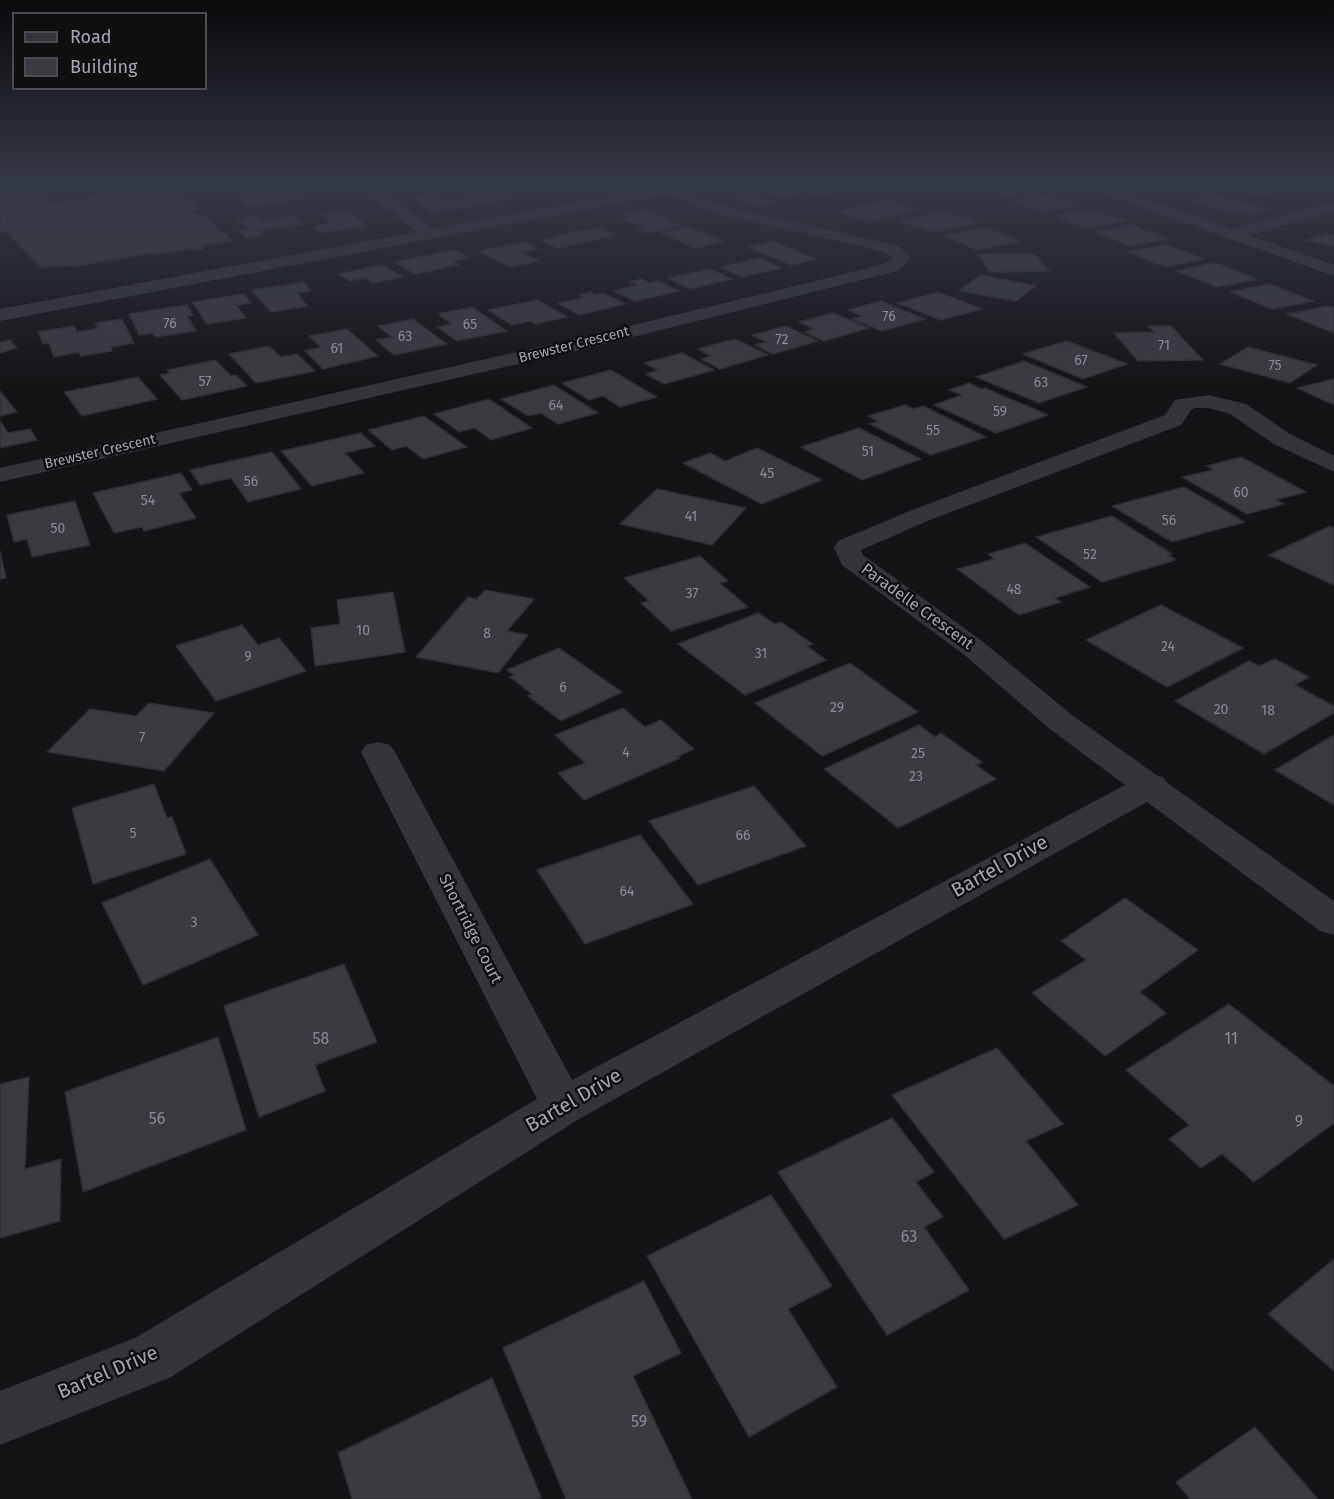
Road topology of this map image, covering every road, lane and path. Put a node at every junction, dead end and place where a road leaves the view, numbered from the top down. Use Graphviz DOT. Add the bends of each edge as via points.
graph roads {
  1 [pos="324,253"];
  2 [pos="897,253"];
  3 [pos="1284,253"];
  4 [pos="1334,271"];
  5 [pos="0,315"];
  6 [pos="1334,465"];
  7 [pos="0,475"];
  8 [pos="378,752"];
  9 [pos="1151,785"];
  10 [pos="1334,921"];
  11 [pos="563,1106"];
  12 [pos="0,1418"];
  1 -- 5 [label="street"];
  2 -- 7 [label="street, Brewster Crescent" via="903,258 892,267 584,344"];
  3 -- 4 [label="street"];
  6 -- 9 [label="street, Paradelle Crescent" via="1282,439 1238,409 1209,401 1193,402 1183,405 1173,420 921,514 847,547 851,559 972,647 1061,722"];
  8 -- 11 [label="street, Shortridge Court"];
  9 -- 10 [label="street, Paradelle Crescent"];
  9 -- 11 [label="street, Bartel Drive"];
  11 -- 12 [label="street, Bartel Drive" via="152,1358"];
}
